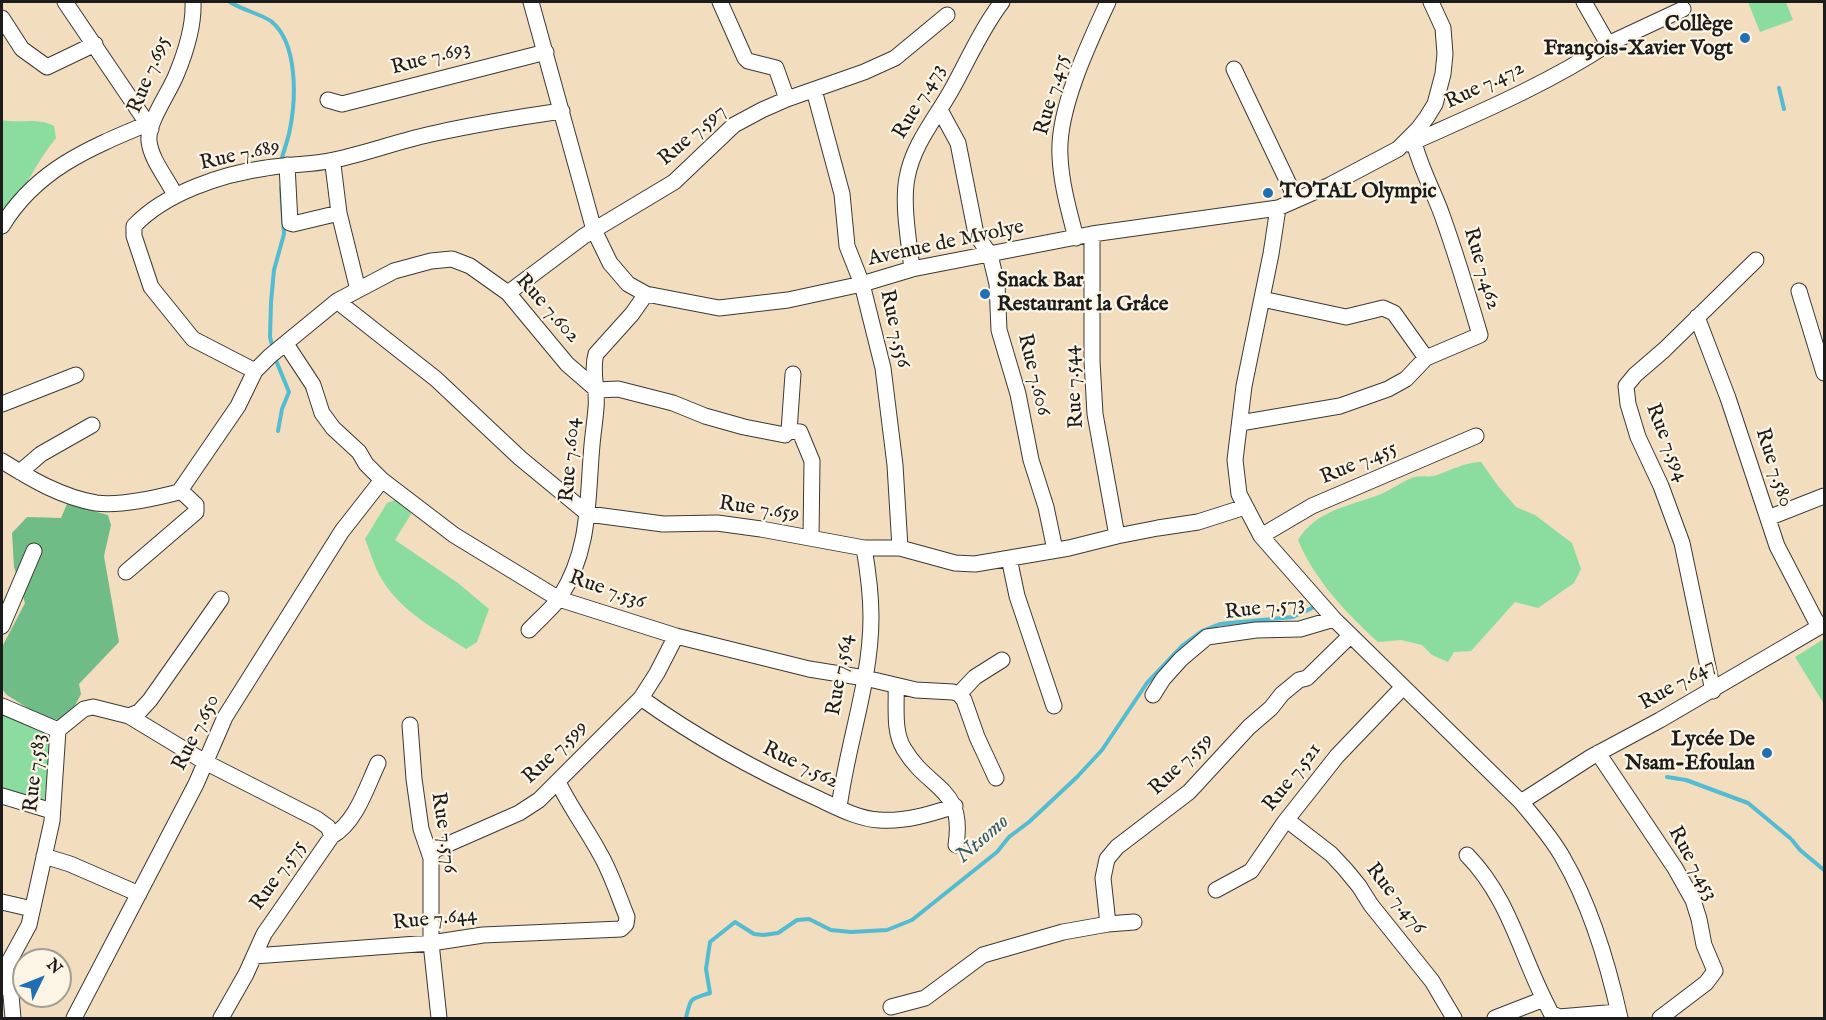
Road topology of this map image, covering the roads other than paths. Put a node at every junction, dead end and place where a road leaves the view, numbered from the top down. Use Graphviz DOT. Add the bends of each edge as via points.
graph roads {
  1 [pos="65,2"];
  2 [pos="193,2"];
  3 [pos="531,2"];
  4 [pos="720,2"];
  5 [pos="1002,2"];
  6 [pos="1108,2"];
  7 [pos="1431,2"];
  8 [pos="1584,2"];
  9 [pos="1683,9"];
  10 [pos="947,15"];
  11 [pos="2,18"];
  12 [pos="95,44"];
  13 [pos="1608,44"];
  14 [pos="546,52"];
  15 [pos="1234,69"];
  16 [pos="814,90"];
  17 [pos="787,99"];
  18 [pos="328,100"];
  19 [pos="940,110"];
  20 [pos="562,111"];
  21 [pos="149,127"];
  22 [pos="1414,142"];
  23 [pos="1398,149"];
  24 [pos="335,160"];
  25 [pos="287,165"];
  26 [pos="175,195"];
  27 [pos="1296,199"];
  28 [pos="1278,208"];
  29 [pos="339,213"];
  30 [pos="2,226"];
  31 [pos="594,230"];
  32 [pos="1092,234"];
  33 [pos="1076,238"];
  34 [pos="990,255"];
  35 [pos="1756,260"];
  36 [pos="912,269"];
  37 [pos="862,284"];
  38 [pos="358,290"];
  39 [pos="1799,291"];
  40 [pos="508,293"];
  41 [pos="646,294"];
  42 [pos="1262,299"];
  43 [pos="337,301"];
  44 [pos="1697,317"];
  45 [pos="286,344"];
  46 [pos="1426,358"];
  47 [pos="255,371"];
  48 [pos="1824,373"];
  49 [pos="792,374"];
  50 [pos="76,375"];
  51 [pos="597,390"];
  52 [pos="2,404"];
  53 [pos="1240,423"];
  54 [pos="92,425"];
  55 [pos="789,431"];
  56 [pos="1476,436"];
  57 [pos="2,461"];
  58 [pos="20,472"];
  59 [pos="382,480"];
  60 [pos="181,490"];
  61 [pos="1824,496"];
  62 [pos="1245,507"];
  63 [pos="588,514"];
  64 [pos="1768,518"];
  65 [pos="1117,536"];
  66 [pos="1261,536"];
  67 [pos="811,538"];
  68 [pos="864,548"];
  69 [pos="900,548"];
  70 [pos="1055,550"];
  71 [pos="34,551"];
  72 [pos="1009,558"];
  73 [pos="126,572"];
  74 [pos="221,598"];
  75 [pos="559,599"];
  76 [pos="1334,619"];
  77 [pos="2,626"];
  78 [pos="1822,626"];
  79 [pos="530,630"];
  80 [pos="676,636"];
  81 [pos="1350,636"];
  82 [pos="1002,660"];
  83 [pos="865,678"];
  84 [pos="896,686"];
  85 [pos="1403,687"];
  86 [pos="1713,691"];
  87 [pos="959,694"];
  88 [pos="1153,695"];
  89 [pos="641,698"];
  90 [pos="2,706"];
  91 [pos="1054,706"];
  92 [pos="129,716"];
  93 [pos="410,725"];
  94 [pos="58,729"];
  95 [pos="1599,753"];
  96 [pos="205,762"];
  97 [pos="378,763"];
  98 [pos="996,777"];
  99 [pos="558,782"];
  100 [pos="2,796"];
  101 [pos="1521,802"];
  102 [pos="955,806"];
  103 [pos="839,808"];
  104 [pos="52,811"];
  105 [pos="1287,820"];
  106 [pos="332,836"];
  107 [pos="956,845"];
  108 [pos="1467,855"];
  109 [pos="44,856"];
  110 [pos="431,858"];
  111 [pos="1216,890"];
  112 [pos="139,894"];
  113 [pos="2,902"];
  114 [pos="32,909"];
  115 [pos="1134,922"];
  116 [pos="1108,924"];
  117 [pos="430,943"];
  118 [pos="254,956"];
  119 [pos="3,968"];
  120 [pos="1544,999"];
  121 [pos="891,1007"];
  122 [pos="1619,1015"];
  123 [pos="13,1018"];
  124 [pos="74,1018"];
  125 [pos="221,1018"];
  126 [pos="439,1018"];
  127 [pos="1454,1018"];
  128 [pos="1495,1018"];
  129 [pos="1660,1018"];
  1 -- 12 [label="street"];
  2 -- 21 [label="street, Rue 7.695" via="193,20 177,74"];
  3 -- 14 [label="street, Avenue de Mvolye"];
  4 -- 17 [label="street" via="745,58 776,68"];
  5 -- 19 [label="street, Rue 7.473"];
  6 -- 33 [label="street, Rue 7.475" via="1090,40 1062,124 1059,154"];
  7 -- 23 [label="street, Avenue de Mvolye" via="1443,28 1443,74 1435,104"];
  8 -- 13 [label="street"];
  9 -- 13 [label="street, Rue 7.472"];
  10 -- 16 [label="street, Rue 7.597" via="895,58"];
  11 -- 12 [label="street" via="22,49 47,67"];
  12 -- 21 [label="street"];
  13 -- 22 [label="street, Rue 7.472" via="1507,100"];
  14 -- 18 [label="street, Rue 7.693" via="342,104"];
  14 -- 20 [label="street, Avenue de Mvolye"];
  15 -- 27 [label="street"];
  16 -- 17 [label="street, Rue 7.597"];
  16 -- 37 [label="street, Rue 7.556" via="842,194 847,246"];
  17 -- 31 [label="street, Rue 7.597" via="734,125 674,182"];
  19 -- 34 [label="street, Rue 7.606" via="958,143 976,234"];
  19 -- 36 [label="street, Rue 7.473" via="916,147 906,181"];
  20 -- 24 [label="street, Rue 7.689" via="434,133"];
  20 -- 31 [label="street, Avenue de Mvolye"];
  21 -- 26 [label="street, Rue 7.695" via="151,150"];
  21 -- 30 [label="street" via="93,146 54,170 14,206"];
  22 -- 23 [label="street, Rue 7.472"];
  22 -- 46 [label="street, Rue 7.462" via="1455,251 1480,334"];
  23 -- 27 [label="street, Avenue de Mvolye"];
  24 -- 25 [label="street, Rue 7.689"];
  24 -- 29 [label="street"];
  25 -- 26 [label="street, Rue 7.689" via="229,176"];
  25 -- 29 [label="street" via="290,223"];
  26 -- 47 [label="street, Rue 7.689" via="134,226 151,287 193,339"];
  27 -- 28 [label="street, Avenue de Mvolye"];
  28 -- 32 [label="street, Avenue de Mvolye"];
  28 -- 42 [label="street"];
  29 -- 38 [label="street"];
  31 -- 40 [label="street, Rue 7.597"];
  31 -- 41 [label="street, Avenue de Mvolye" via="610,263 628,284"];
  32 -- 33 [label="street, Avenue de Mvolye"];
  32 -- 65 [label="street, Rue 7.544" via="1095,414"];
  33 -- 34 [label="street, Avenue de Mvolye"];
  34 -- 36 [label="street, Avenue de Mvolye"];
  34 -- 70 [label="street, Rue 7.606" via="997,284 999,330"];
  35 -- 44 [label="street, Rue 7.594"];
  36 -- 37 [label="street, Avenue de Mvolye"];
  37 -- 41 [label="street, Avenue de Mvolye" via="788,300 719,308"];
  37 -- 69 [label="street, Rue 7.556" via="883,368"];
  38 -- 40 [label="street, Rue 7.602" via="394,271 452,259 470,266"];
  38 -- 43 [label="street, Rue 7.602"];
  39 -- 48 [label="street"];
  40 -- 51 [label="street, Rue 7.602" via="567,364"];
  41 -- 51 [label="street, Rue 7.604" via="596,354"];
  42 -- 46 [label="street" via="1346,317 1388,309"];
  42 -- 53 [label="street"];
  43 -- 45 [label="street, Rue 7.602"];
  43 -- 63 [label="street" via="436,379 520,458"];
  44 -- 64 [label="street, Rue 7.580"];
  44 -- 86 [label="street, Rue 7.594" via="1626,386 1638,437 1682,543"];
  45 -- 47 [label="street, Rue 7.602"];
  45 -- 59 [label="street, Rue 7.536" via="313,385 328,420"];
  46 -- 53 [label="street, Rue 7.462" via="1406,379 1340,406"];
  47 -- 60 [label="street, Rue 7.602" via="238,406"];
  49 -- 55 [label="street"];
  50 -- 52 [label="street"];
  51 -- 55 [label="street" via="618,389 744,427 785,435"];
  51 -- 63 [label="street, Rue 7.604"];
  53 -- 62 [label="street" via="1236,478"];
  54 -- 58 [label="street" via="40,454"];
  55 -- 67 [label="street" via="800,432 812,461"];
  56 -- 66 [label="street, Rue 7.455" via="1312,506"];
  57 -- 58 [label="street"];
  58 -- 60 [label="street" via="51,489 96,503"];
  59 -- 75 [label="street, Rue 7.536" via="454,535"];
  59 -- 96 [label="street, Rue 7.650" via="342,531 225,717"];
  60 -- 73 [label="street" via="196,505 196,512"];
  61 -- 64 [label="street"];
  62 -- 65 [label="street, Rue 7.659" via="1198,522"];
  62 -- 66 [label="street"];
  63 -- 67 [label="street, Rue 7.659" via="663,524 717,523"];
  63 -- 75 [label="street, Rue 7.604" via="577,565"];
  64 -- 78 [label="street, Rue 7.580" via="1784,563"];
  65 -- 70 [label="street, Rue 7.659"];
  66 -- 76 [label="street"];
  67 -- 68 [label="street, Rue 7.659"];
  68 -- 69 [label="street, Rue 7.659"];
  68 -- 83 [label="street, Rue 7.564" via="871,619"];
  69 -- 72 [label="street, Rue 7.659" via="955,563"];
  70 -- 72 [label="street, Rue 7.659"];
  71 -- 77 [label="street"];
  72 -- 91 [label="street" via="1017,596"];
  74 -- 92 [label="street" via="150,700"];
  75 -- 79 [label="street, Rue 7.604"];
  75 -- 80 [label="street, Rue 7.536"];
  76 -- 81 [label="street"];
  76 -- 88 [label="street, Rue 7.573" via="1300,629 1256,630 1207,638 1180,659"];
  78 -- 86 [label="street, Rue 7.647"];
  80 -- 83 [label="street, Rue 7.536" via="809,669"];
  80 -- 89 [label="street, Rue 7.599"];
  81 -- 85 [label="street"];
  81 -- 116 [label="street, Rue 7.559" via="1307,678 1282,694 1189,792 1107,859 1103,878"];
  82 -- 87 [label="street" via="975,677"];
  83 -- 84 [label="street, Rue 7.536"];
  83 -- 103 [label="street, Rue 7.564"];
  84 -- 87 [label="street, Rue 7.536"];
  84 -- 102 [label="street" via="897,732 904,749"];
  85 -- 101 [label="street"];
  85 -- 105 [label="street, Rue 7.521" via="1337,756"];
  86 -- 95 [label="street, Rue 7.647"];
  87 -- 98 [label="street"];
  89 -- 99 [label="street, Rue 7.599"];
  89 -- 103 [label="street, Rue 7.562" via="718,748"];
  90 -- 94 [label="street"];
  92 -- 94 [label="street, Rue 7.583" via="93,707 84,709"];
  92 -- 96 [label="street, Rue 7.583"];
  93 -- 110 [label="street, Rue 7.576" via="421,829"];
  94 -- 104 [label="street, Rue 7.583"];
  95 -- 101 [label="street, Rue 7.647"];
  95 -- 129 [label="street, Rue 7.453" via="1693,900 1715,971 1706,983"];
  96 -- 106 [label="street, Rue 7.583" via="317,819"];
  96 -- 112 [label="street, Rue 7.650"];
  97 -- 106 [label="street, Rue 7.575" via="352,816"];
  99 -- 110 [label="street, Rue 7.599" via="519,813 437,849"];
  99 -- 117 [label="street, Rue 7.644" via="600,853 627,917 626,924 621,929 483,935"];
  100 -- 104 [label="street"];
  101 -- 122 [label="street" via="1562,855 1575,880 1591,918"];
  102 -- 103 [label="street, Rue 7.562" via="928,816 879,820"];
  102 -- 107 [label="street" via="959,828"];
  104 -- 109 [label="street, Rue 7.583"];
  105 -- 111 [label="street, Rue 7.521" via="1251,871"];
  105 -- 127 [label="street, Rue 7.476" via="1345,869 1432,981"];
  106 -- 118 [label="street, Rue 7.575" via="264,934"];
  108 -- 120 [label="street" via="1497,892"];
  109 -- 112 [label="street"];
  109 -- 114 [label="street, Rue 7.583"];
  110 -- 117 [label="street, Rue 7.576"];
  112 -- 124 [label="street, Rue 7.650"];
  113 -- 114 [label="street"];
  114 -- 119 [label="street, Rue 7.583" via="29,925"];
  115 -- 116 [label="street"];
  116 -- 121 [label="street" via="1063,932 983,955 925,998"];
  117 -- 118 [label="street, Rue 7.644"];
  117 -- 126 [label="street, Rue 7.576"];
  118 -- 125 [label="street, Rue 7.575"];
  119 -- 123 [label="street, Rue 7.583"];
  120 -- 122 [label="street" via="1551,1013 1559,1017"];
  120 -- 128 [label="street"];
}
